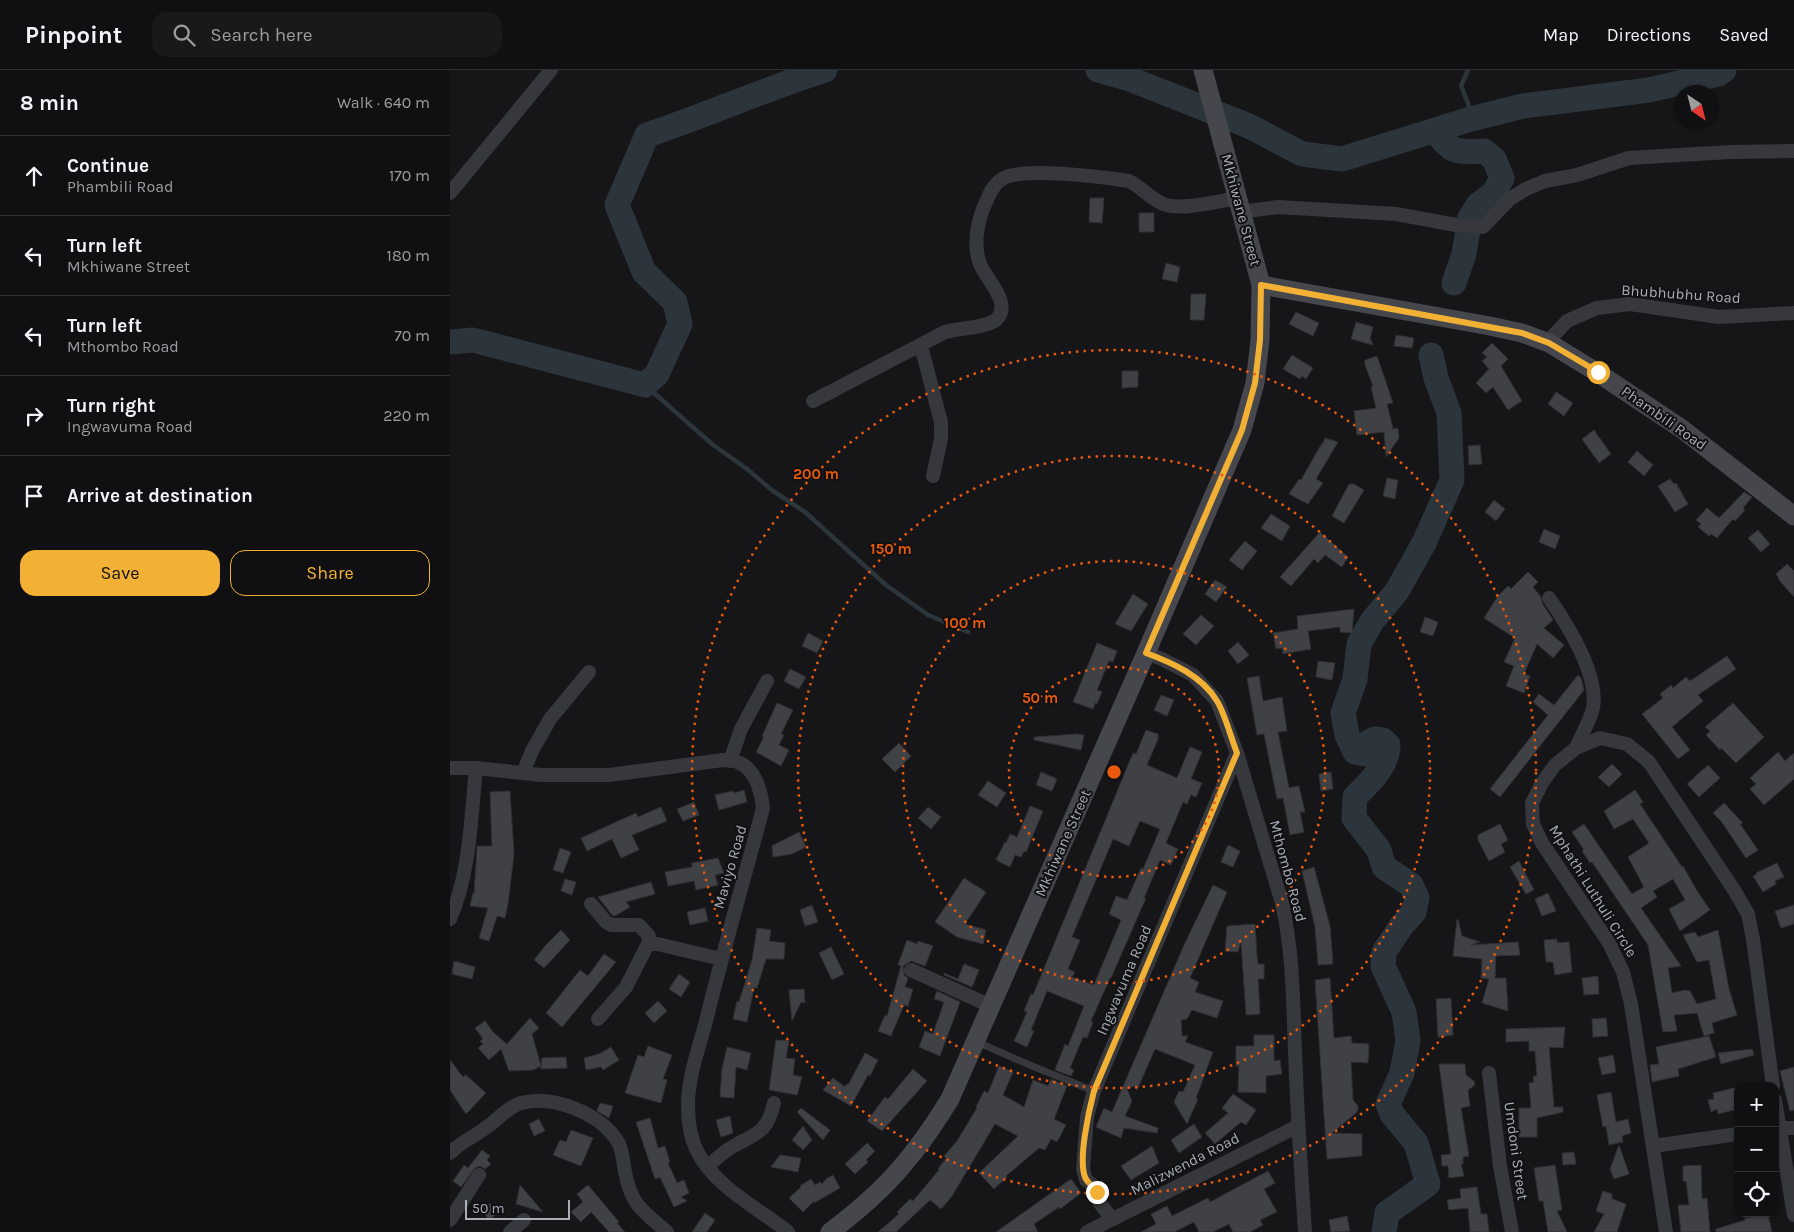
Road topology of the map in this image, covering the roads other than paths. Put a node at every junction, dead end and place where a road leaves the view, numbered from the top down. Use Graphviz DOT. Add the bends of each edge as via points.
graph roads {
  1 [pos="551,70"];
  2 [pos="1203,70"];
  3 [pos="1794,151"];
  4 [pos="450,193"];
  5 [pos="1238,197"];
  6 [pos="1261,285"];
  7 [pos="1794,313"];
  8 [pos="1549,343"];
  9 [pos="921,346"];
  10 [pos="813,401"];
  11 [pos="933,476"];
  12 [pos="1794,516"];
  13 [pos="1549,598"];
  14 [pos="1146,653"];
  15 [pos="589,672"];
  16 [pos="767,681"];
  17 [pos="1576,748"];
  18 [pos="1237,753"];
  19 [pos="730,761"];
  20 [pos="450,768"];
  21 [pos="476,768"];
  22 [pos="523,773"];
  23 [pos="591,904"];
  24 [pos="450,920"];
  25 [pos="649,942"];
  26 [pos="721,959"];
  27 [pos="911,970"];
  28 [pos="991,1006"];
  29 [pos="598,1020"];
  30 [pos="975,1041"];
  31 [pos="1489,1074"];
  32 [pos="1772,1082"];
  33 [pos="1094,1091"];
  34 [pos="774,1104"];
  35 [pos="1298,1126"];
  36 [pos="1779,1128"];
  37 [pos="1794,1128"];
  38 [pos="1734,1135"];
  39 [pos="1779,1138"];
  40 [pos="1653,1146"];
  41 [pos="450,1153"];
  42 [pos="707,1166"];
  43 [pos="479,1175"];
  44 [pos="1794,1215"];
  45 [pos="1112,1219"];
  46 [pos="450,1220"];
  47 [pos="524,1220"];
  48 [pos="510,1232"];
  49 [pos="667,1232"];
  50 [pos="788,1232"];
  51 [pos="830,1232"];
  52 [pos="1087,1232"];
  53 [pos="1305,1232"];
  54 [pos="1512,1232"];
  55 [pos="1666,1232"];
  1 -- 4 [label="street"];
  2 -- 5 [label="street, Mkhiwane Street"];
  3 -- 5 [label="street" via="1629,158 1526,189 1510,199 1483,228 1396,214 1278,207"];
  5 -- 6 [label="street, Mkhiwane Street"];
  5 -- 9 [label="street" via="1168,206 1129,181 1030,172 1003,178 989,195 980,217 976,241 982,271 1000,300 997,319 988,324 956,328"];
  6 -- 8 [label="street, Phambili Road" via="1490,326"];
  6 -- 14 [label="street, Mkhiwane Street" via="1255,383 1242,430"];
  7 -- 8 [label="street, Bhubhubhu Road" via="1719,316 1630,304 1597,308 1567,321"];
  8 -- 12 [label="street, Phambili Road" via="1682,429"];
  9 -- 10 [label="street"];
  9 -- 11 [label="street" via="941,422"];
  13 -- 17 [label="street" via="1578,648 1593,694 1593,709"];
  14 -- 18 [label="street, Mthombo Road" via="1193,675 1217,701"];
  14 -- 28 [label="street, Mkhiwane Street"];
  15 -- 22 [label="street" via="550,719"];
  16 -- 19 [label="street" via="741,729"];
  17 -- 32 [label="street, Mphathi Luthuli Circle" via="1600,738 1627,744 1649,762 1734,890 1748,914"];
  17 -- 40 [label="street, Mphathi Luthuli Circle" via="1555,765 1542,783 1532,803 1533,824 1542,843 1609,943 1623,972"];
  18 -- 33 [label="street, Ingwavuma Road"];
  18 -- 35 [label="street, Mthombo Road" via="1288,927"];
  19 -- 22 [label="street" via="609,775"];
  19 -- 26 [label="street, Maviyo Road" via="743,765 756,779 764,808"];
  20 -- 21 [label="street"];
  21 -- 22 [label="street"];
  21 -- 24 [label="street" via="462,884"];
  23 -- 25 [label="street" via="611,925 639,925 649,936"];
  25 -- 26 [label="street"];
  25 -- 29 [label="street" via="626,987"];
  26 -- 42 [label="street, Maviyo Road" via="692,1074 688,1104 689,1126 696,1148"];
  27 -- 28 [label="street"];
  28 -- 30 [label="street, Mkhiwane Street"];
  30 -- 33 [label="lane"];
  30 -- 51 [label="street, Mkhiwane Street" via="950,1099 908,1160 858,1210"];
  31 -- 54 [label="street, Umdoni Street"];
  33 -- 45 [label="street, Ingwavuma Road" via="1087,1117 1083,1169 1086,1180 1094,1186 1099,1202"];
  34 -- 42 [label="street" via="768,1123 757,1135 731,1147"];
  35 -- 45 [label="street, Malizwenda Road"];
  35 -- 53 [label="street, Mthombo Road"];
  36 -- 37 [label="street"];
  38 -- 40 [label="street"];
  39 -- 44 [label="street"];
  40 -- 55 [label="street, Mphathi Luthuli Circle"];
  41 -- 49 [label="street" via="520,1103 538,1100 571,1108 597,1120 612,1134 621,1149 631,1194 644,1214"];
  42 -- 50 [label="street, Maviyo Road" via="729,1189"];
  43 -- 46 [label="street"];
  45 -- 52 [label="street, Malizwenda Road"];
  47 -- 48 [label="street"];
}
